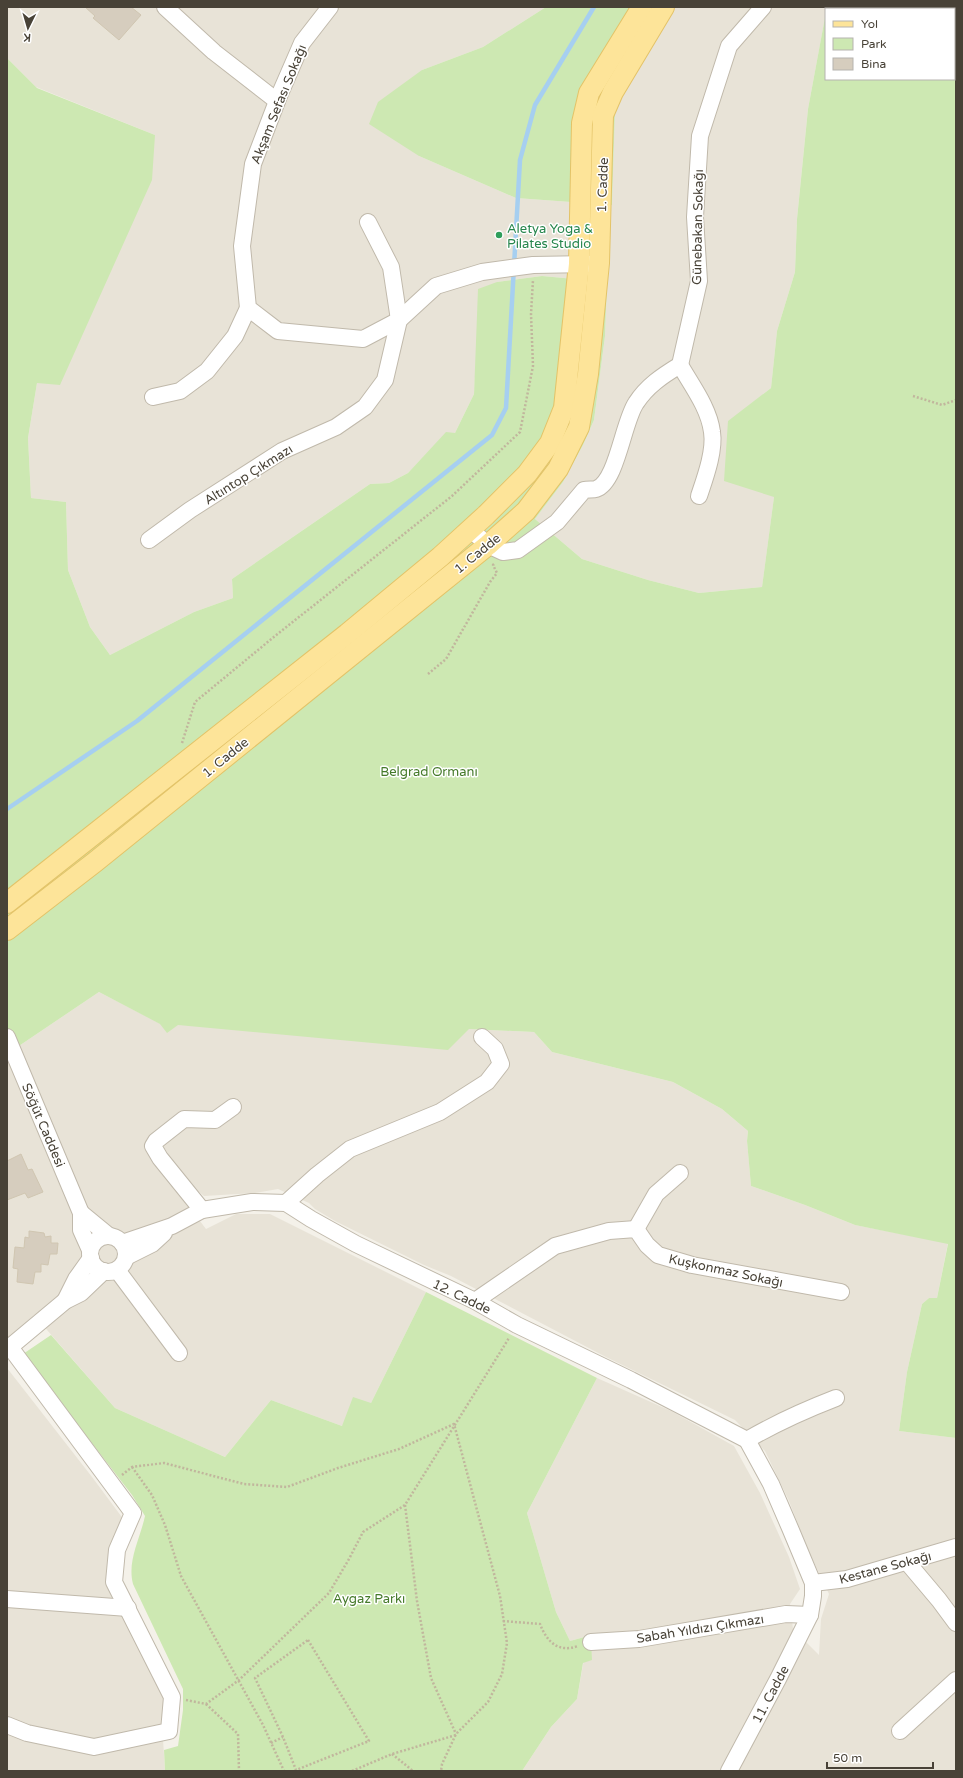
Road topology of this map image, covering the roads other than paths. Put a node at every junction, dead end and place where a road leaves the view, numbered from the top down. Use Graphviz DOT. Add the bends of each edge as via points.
graph roads {
  1 [pos="165,7"];
  2 [pos="330,7"];
  3 [pos="642,7"];
  4 [pos="664,7"];
  5 [pos="763,7"];
  6 [pos="277,101"];
  7 [pos="368,222"];
  8 [pos="600,263"];
  9 [pos="579,264"];
  10 [pos="248,308"];
  11 [pos="399,320"];
  12 [pos="680,366"];
  13 [pos="153,397"];
  14 [pos="699,496"];
  15 [pos="470,530"];
  16 [pos="149,540"];
  17 [pos="496,549"];
  18 [pos="7,903"];
  19 [pos="7,930"];
  20 [pos="482,1036"];
  21 [pos="7,1037"];
  22 [pos="232,1107"];
  23 [pos="680,1173"];
  24 [pos="286,1203"];
  25 [pos="202,1210"];
  26 [pos="81,1213"];
  27 [pos="636,1229"];
  28 [pos="90,1254"];
  29 [pos="116,1255"];
  30 [pos="841,1292"];
  31 [pos="65,1301"];
  32 [pos="475,1301"];
  33 [pos="9,1347"];
  34 [pos="179,1353"];
  35 [pos="836,1398"];
  36 [pos="747,1440"];
  37 [pos="956,1548"];
  38 [pos="908,1562"];
  39 [pos="813,1583"];
  40 [pos="7,1599"];
  41 [pos="128,1608"];
  42 [pos="810,1616"];
  43 [pos="956,1623"];
  44 [pos="591,1642"];
  45 [pos="956,1680"];
  46 [pos="7,1725"];
  47 [pos="900,1731"];
  48 [pos="728,1771"];
  1 -- 6 [label="street" via="214,52"];
  2 -- 6 [label="street, Akşam Sefası Sokağı" via="302,43"];
  3 -- 9 [label="main road, 1. Cadde" via="590,93 582,123"];
  4 -- 8 [label="main road, 1. Cadde" via="613,92 604,115"];
  5 -- 12 [label="street, Günebakan Sokağı" via="729,46 700,136 695,217 698,281"];
  6 -- 10 [label="street, Akşam Sefası Sokağı" via="253,164 242,246"];
  7 -- 11 [label="street, Altıntop Çıkmazı" via="391,267"];
  8 -- 9 [label="street"];
  8 -- 17 [label="main road, 1. Cadde" via="588,374 578,427 558,469"];
  9 -- 11 [label="street" via="528,266 482,272 436,286"];
  9 -- 15 [label="main road, 1. Cadde" via="564,408 550,443 527,474"];
  10 -- 11 [label="street" via="278,331 364,340"];
  10 -- 13 [label="street" via="235,336 207,371 180,391"];
  11 -- 16 [label="street, Altıntop Çıkmazı" via="385,380 366,407 336,427 282,451 190,510"];
  12 -- 14 [label="street" via="703,403 712,433 710,466"];
  12 -- 17 [label="street" via="652,383 635,404 607,480 597,489 584,490 557,522 518,550"];
  15 -- 17 [label="street"];
  15 -- 18 [label="main road, 1. Cadde" via="347,634"];
  17 -- 19 [label="main road, 1. Cadde"];
  20 -- 24 [label="street" via="495,1049 501,1064 487,1082 440,1112 350,1149 317,1174"];
  21 -- 26 [label="street, Söğüt Caddesi"];
  22 -- 25 [label="street" via="215,1120 184,1119 153,1146"];
  23 -- 27 [label="street" via="656,1194"];
  24 -- 25 [label="street" via="252,1202"];
  24 -- 32 [label="street, 12. Cadde" via="356,1244"];
  25 -- 29 [label="street" via="172,1226 152,1244"];
  26 -- 28 [label="street" via="81,1230"];
  26 -- 29 [label="street"];
  27 -- 30 [label="street, Kuşkonmaz Sokağı" via="658,1255 692,1265"];
  27 -- 32 [label="street" via="609,1232 555,1246"];
  28 -- 29 [label="street" via="95,1267"];
  28 -- 29 [label="street" via="95,1241 104,1237"];
  28 -- 31 [label="street"];
  29 -- 31 [label="street" via="81,1294"];
  29 -- 34 [label="street"];
  31 -- 33 [label="street"];
  32 -- 36 [label="street, 12. Cadde" via="517,1326 631,1380"];
  33 -- 41 [label="street" via="133,1513 117,1550 114,1582"];
  35 -- 36 [label="street" via="798,1413"];
  36 -- 39 [label="street" via="771,1484"];
  37 -- 38 [label="street, Kestane Sokağı"];
  38 -- 39 [label="street, Kestane Sokağı" via="847,1579"];
  38 -- 43 [label="street"];
  39 -- 42 [label="street, 11. Cadde"];
  40 -- 41 [label="street"];
  41 -- 46 [label="street" via="172,1697 169,1731 94,1747 27,1733"];
  42 -- 44 [label="street, Sabah Yıldızı Çıkmazı" via="786,1614 639,1639"];
  42 -- 48 [label="street, 11. Cadde"];
  45 -- 47 [label="street"];
}
